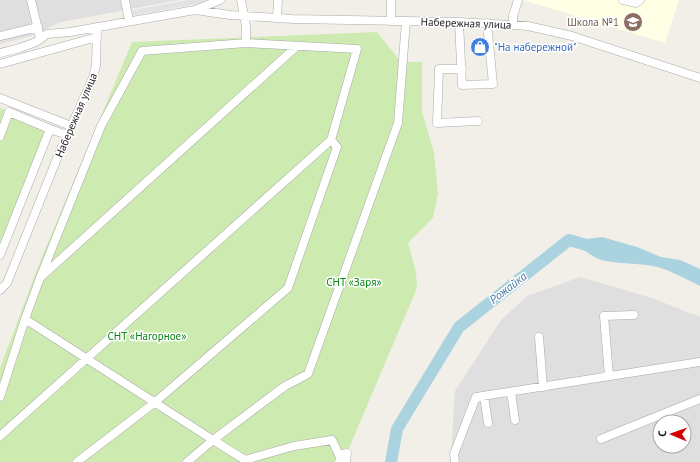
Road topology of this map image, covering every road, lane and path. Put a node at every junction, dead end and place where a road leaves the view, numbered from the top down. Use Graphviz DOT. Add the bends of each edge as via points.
graph roads {
  1 [pos="31,0"];
  2 [pos="125,0"];
  3 [pos="221,0"];
  4 [pos="241,0"];
  5 [pos="278,0"];
  6 [pos="391,0"];
  7 [pos="518,0"];
  8 [pos="623,0"];
  9 [pos="640,0"];
  10 [pos="195,10"];
  11 [pos="223,14"];
  12 [pos="244,15"];
  13 [pos="277,18"];
  14 [pos="129,21"];
  15 [pos="391,21"];
  16 [pos="406,21"];
  17 [pos="459,22"];
  18 [pos="487,23"];
  19 [pos="513,24"];
  20 [pos="38,27"];
  21 [pos="97,27"];
  22 [pos="0,36"];
  23 [pos="97,37"];
  24 [pos="40,38"];
  25 [pos="246,43"];
  26 [pos="297,46"];
  27 [pos="0,53"];
  28 [pos="0,64"];
  29 [pos="462,69"];
  30 [pos="700,78"];
  31 [pos="0,98"];
  32 [pos="478,122"];
  33 [pos="71,126"];
  34 [pos="50,128"];
  35 [pos="67,135"];
  36 [pos="0,136"];
  37 [pos="331,140"];
  38 [pos="0,255"];
  39 [pos="40,278"];
  40 [pos="0,290"];
  41 [pos="634,314"];
  42 [pos="25,319"];
  43 [pos="538,337"];
  44 [pos="86,359"];
  45 [pos="700,362"];
  46 [pos="609,376"];
  47 [pos="543,387"];
  48 [pos="511,392"];
  49 [pos="484,396"];
  50 [pos="0,397"];
  51 [pos="700,399"];
  52 [pos="154,403"];
  53 [pos="515,420"];
  54 [pos="488,423"];
  55 [pos="0,436"];
  56 [pos="601,439"];
  57 [pos="213,440"];
  58 [pos="339,458"];
  59 [pos="77,462"];
  60 [pos="187,462"];
  61 [pos="346,462"];
  62 [pos="455,462"];
  1 -- 20 [label="street"];
  2 -- 14 [label="street"];
  3 -- 10 [label="street, Набережная улица"];
  3 -- 11 [label="street, Набережная улица" via="220,10"];
  4 -- 12 [label="street"];
  5 -- 13 [label="street"];
  6 -- 15 [label="street"];
  7 -- 19 [label="street"];
  8 -- 9 [label="street" via="636,3"];
  10 -- 11 [label="street, Набережная улица"];
  10 -- 14 [label="street, Набережная улица"];
  11 -- 12 [label="street, Набережная улица"];
  12 -- 13 [label="street, Набережная улица"];
  12 -- 25 [label="street"];
  13 -- 15 [label="street, Набережная улица"];
  14 -- 21 [label="street, Набережная улица"];
  15 -- 16 [label="street, Набережная улица"];
  16 -- 17 [label="street, Набережная улица"];
  16 -- 57 [label="street" via="398,123 308,374 285,386"];
  17 -- 18 [label="street, Набережная улица"];
  17 -- 29 [label="street"];
  18 -- 19 [label="street, Набережная улица"];
  18 -- 29 [label="street" via="493,84 462,85"];
  19 -- 30 [label="street, Набережная улица" via="565,34"];
  20 -- 22 [label="street"];
  20 -- 24 [label="street"];
  21 -- 23 [label="street, Набережная улица"];
  21 -- 24 [label="street" via="47,34"];
  23 -- 28 [label="street"];
  23 -- 33 [label="street, Набережная улица" via="95,71"];
  24 -- 27 [label="street" via="36,42"];
  25 -- 26 [label="street"];
  25 -- 39 [label="street" via="142,51 101,126"];
  26 -- 37 [label="street" via="357,49"];
  26 -- 39 [label="street"];
  29 -- 32 [label="street" via="439,69 437,123"];
  31 -- 33 [label="street"];
  33 -- 35 [label="street, Набережная улица"];
  34 -- 35 [label="street"];
  34 -- 36 [label="street" via="9,112"];
  34 -- 38 [label="street"];
  35 -- 40 [label="street, Набережная улица" via="7,283"];
  37 -- 44 [label="street"];
  37 -- 52 [label="street" via="337,147 288,288"];
  39 -- 42 [label="street"];
  41 -- 46 [label="street" via="604,316"];
  42 -- 44 [label="street"];
  42 -- 50 [label="street"];
  43 -- 47 [label="street"];
  44 -- 52 [label="street"];
  44 -- 55 [label="street"];
  45 -- 46 [label="street"];
  46 -- 47 [label="street"];
  47 -- 48 [label="street"];
  48 -- 49 [label="street"];
  48 -- 53 [label="street"];
  49 -- 54 [label="street"];
  49 -- 62 [label="street" via="476,397 454,454"];
  51 -- 56 [label="street"];
  52 -- 57 [label="street"];
  52 -- 59 [label="street"];
  57 -- 58 [label="street" via="245,460 294,446 332,440"];
  57 -- 60 [label="street"];
  58 -- 61 [label="street" via="347,453"];
}
